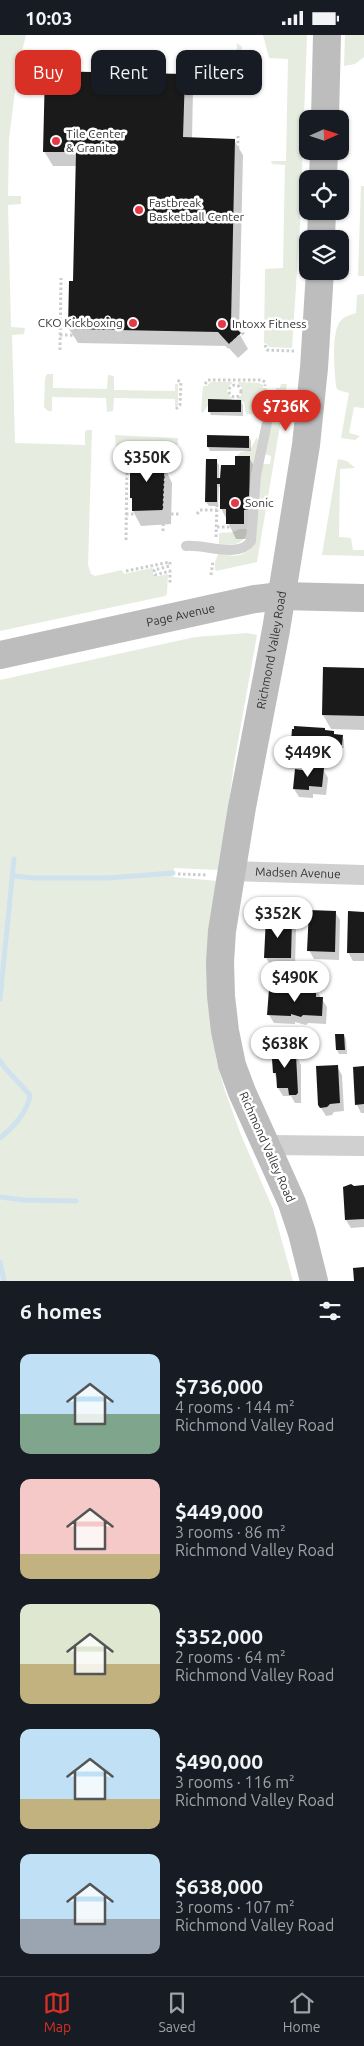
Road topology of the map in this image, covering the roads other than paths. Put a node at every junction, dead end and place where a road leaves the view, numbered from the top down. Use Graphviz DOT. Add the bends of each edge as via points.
graph roads {
  1 [pos="327,35"];
  2 [pos="325,110"];
  3 [pos="319,280"];
  4 [pos="267,423"];
  5 [pos="186,545"];
  6 [pos="282,596"];
  7 [pos="364,598"];
  8 [pos="0,655"];
  9 [pos="232,873"];
  10 [pos="364,875"];
  11 [pos="267,1145"];
  12 [pos="364,1146"];
  13 [pos="314,1281"];
  1 -- 2 [label="street"];
  3 -- 6 [label="street, Richmond Valley Road" via="308,426"];
  4 -- 5 [label="lane" via="254,487 251,541 244,548 230,550"];
  6 -- 7 [label="street, Page Avenue"];
  6 -- 8 [label="street, Page Avenue" via="255,599"];
  6 -- 9 [label="street, Richmond Valley Road"];
  9 -- 10 [label="street, Madsen Avenue"];
  9 -- 11 [label="street, Richmond Valley Road" via="222,931 220,996 232,1065"];
  11 -- 12 [label="street"];
  11 -- 13 [label="street, Richmond Valley Road" via="292,1203"];
}
